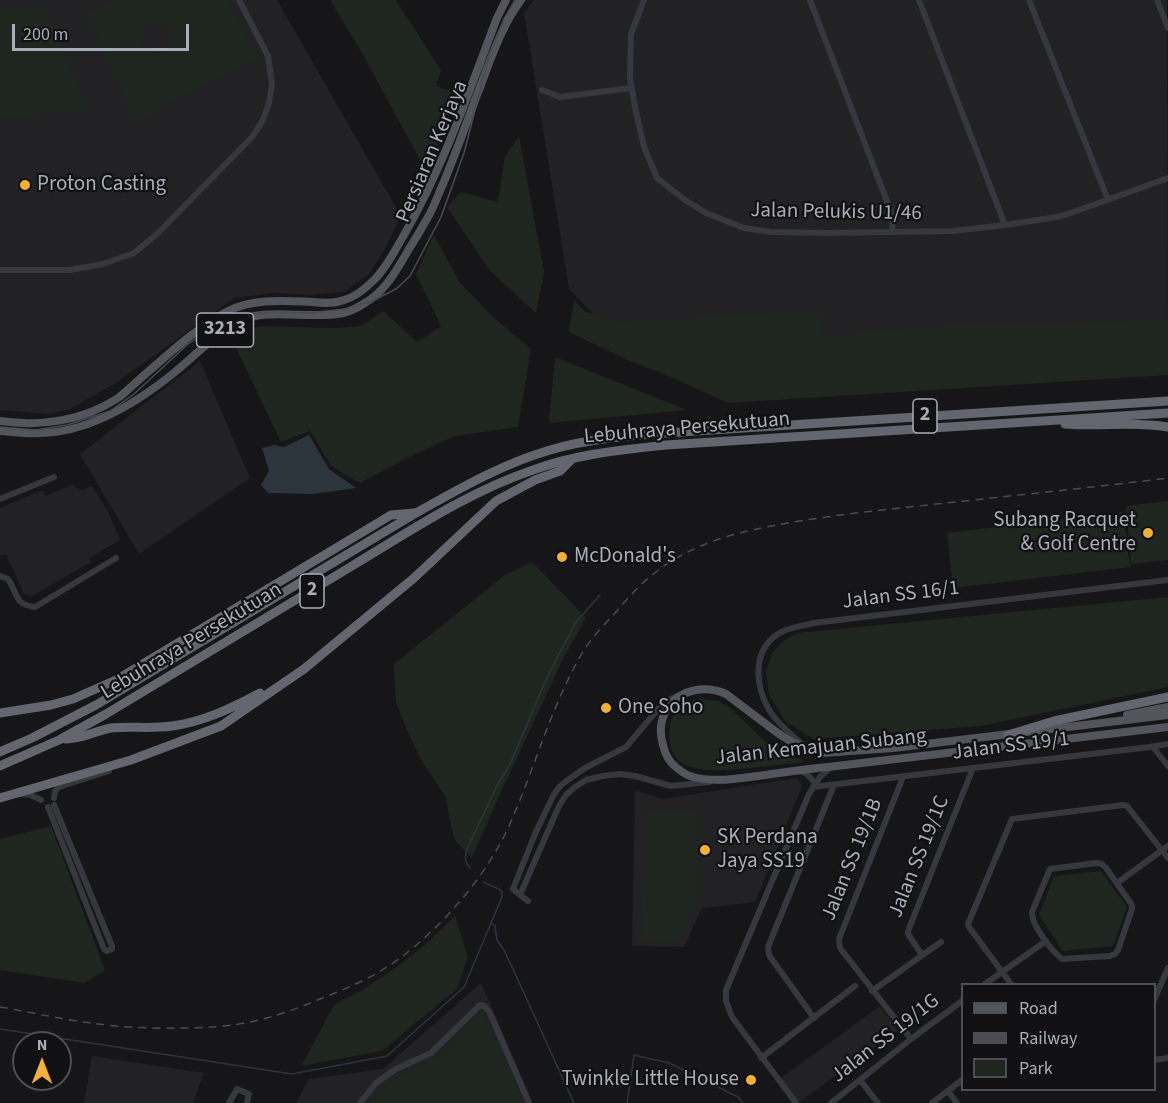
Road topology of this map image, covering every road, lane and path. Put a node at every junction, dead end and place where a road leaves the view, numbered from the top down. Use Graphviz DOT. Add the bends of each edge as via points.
graph roads {
  1 [pos="239,0"];
  2 [pos="506,0"];
  3 [pos="521,0"];
  4 [pos="644,0"];
  5 [pos="810,0"];
  6 [pos="919,0"];
  7 [pos="1029,0"];
  8 [pos="1157,0"];
  9 [pos="1168,28"];
  10 [pos="631,88"];
  11 [pos="542,90"];
  12 [pos="1168,178"];
  13 [pos="1108,200"];
  14 [pos="1005,225"];
  15 [pos="892,232"];
  16 [pos="0,270"];
  17 [pos="1168,401"];
  18 [pos="1168,413"];
  19 [pos="0,421"];
  20 [pos="1036,421"];
  21 [pos="1168,428"];
  22 [pos="0,431"];
  23 [pos="573,458"];
  24 [pos="54,477"];
  25 [pos="0,499"];
  26 [pos="416,513"];
  27 [pos="116,558"];
  28 [pos="0,576"];
  29 [pos="1168,580"];
  30 [pos="304,669"];
  31 [pos="683,694"];
  32 [pos="1168,697"];
  33 [pos="1168,706"];
  34 [pos="0,713"];
  35 [pos="239,714"];
  36 [pos="1168,715"];
  37 [pos="1168,727"];
  38 [pos="1070,728"];
  39 [pos="1008,735"];
  40 [pos="59,740"];
  41 [pos="1168,744"];
  42 [pos="1154,747"];
  43 [pos="808,749"];
  44 [pos="0,752"];
  45 [pos="0,766"];
  46 [pos="833,766"];
  47 [pos="1168,766"];
  48 [pos="973,768"];
  49 [pos="798,770"];
  50 [pos="903,777"];
  51 [pos="736,779"];
  52 [pos="814,785"];
  53 [pos="834,785"];
  54 [pos="0,797"];
  55 [pos="40,800"];
  56 [pos="52,803"];
  57 [pos="535,834"];
  58 [pos="544,838"];
  59 [pos="1165,848"];
  60 [pos="1168,858"];
  61 [pos="1117,883"];
  62 [pos="520,895"];
  63 [pos="528,901"];
  64 [pos="1046,941"];
  65 [pos="941,942"];
  66 [pos="922,955"];
  67 [pos="1168,968"];
  68 [pos="1002,972"];
  69 [pos="986,983"];
  70 [pos="1010,983"];
  71 [pos="855,986"];
  72 [pos="872,991"];
  73 [pos="1156,998"];
  74 [pos="961,1004"];
  75 [pos="814,1018"];
  76 [pos="911,1039"];
  77 [pos="761,1058"];
  78 [pos="860,1080"];
  79 [pos="961,1081"];
  80 [pos="948,1091"];
  81 [pos="229,1103"];
  82 [pos="247,1103"];
  83 [pos="360,1103"];
  84 [pos="529,1103"];
  85 [pos="796,1103"];
  86 [pos="831,1103"];
  87 [pos="878,1103"];
  88 [pos="932,1103"];
  89 [pos="957,1103"];
  1 -- 16 [label="street" via="268,56 272,84 263,120 253,135 134,253 70,270"];
  2 -- 19 [label="main road, Persiaran Kerjaya / 3213" via="420,208 389,261 363,290 327,303 247,303 201,327 97,410 37,424"];
  3 -- 22 [label="main road, Persiaran Kerjaya / 3213" via="503,29 429,216 396,271 373,298 343,313 256,315 242,319 175,372 105,417 72,429 43,433"];
  4 -- 10 [label="street, Jalan Pelukis U1/46" via="631,34"];
  5 -- 15 [label="street" via="893,218"];
  6 -- 14 [label="street"];
  7 -- 13 [label="street"];
  8 -- 9 [label="street"];
  10 -- 11 [label="street" via="560,97"];
  10 -- 15 [label="street, Jalan Pelukis U1/46" via="644,147 657,178 706,213 742,228 771,232"];
  12 -- 13 [label="street, Jalan Pelukis U1/46"];
  13 -- 14 [label="street, Jalan Pelukis U1/46" via="1057,218"];
  14 -- 15 [label="street, Jalan Pelukis U1/46"];
  17 -- 26 [label="highway, Lebuhraya Persekutuan / 2" via="664,433 585,442 500,469"];
  18 -- 20 [label="highway, Lebuhraya Persekutuan / 2"];
  20 -- 21 [label="highway"];
  20 -- 23 [label="highway, Lebuhraya Persekutuan / 2" via="666,445"];
  23 -- 30 [label="highway" via="560,471 496,501 414,578"];
  23 -- 40 [label="highway, Lebuhraya Persekutuan / 2" via="503,482 439,514"];
  24 -- 25 [label="street"];
  26 -- 34 [label="highway" via="391,514 116,680 73,699"];
  26 -- 44 [label="highway, Lebuhraya Persekutuan / 2" via="96,705"];
  27 -- 28 [label="street" via="35,607 20,602 8,579"];
  29 -- 43 [label="street, Jalan SS 16/1" via="792,627 768,642 758,673 762,695 775,719"];
  30 -- 35 [label="highway"];
  30 -- 40 [label="highway" via="236,706 191,722 99,730"];
  31 -- 43 [label="main road, Jalan Kemajuan Subang" via="718,690 779,734"];
  31 -- 51 [label="main road, Jalan Kemajuan Subang" via="670,704 661,725 669,760 691,777"];
  31 -- 57 [label="street" via="665,702 626,747 568,779 553,796"];
  32 -- 39 [label="highway"];
  33 -- 38 [label="main road"];
  35 -- 54 [label="highway, bridge" via="221,726 131,760"];
  35 -- 56 [label="street" via="234,722 198,739 59,787"];
  36 -- 38 [label="main road, Jalan Kemajuan Subang"];
  37 -- 46 [label="main road, Jalan Kemajuan Subang"];
  38 -- 39 [label="main road, Jalan Kemajuan Subang"];
  39 -- 43 [label="main road, Jalan Kemajuan Subang" via="843,752"];
  40 -- 45 [label="highway, Lebuhraya Persekutuan / 2"];
  41 -- 42 [label="street, Jalan SS 19/1"];
  42 -- 47 [label="street"];
  42 -- 48 [label="street, Jalan SS 19/1"];
  46 -- 49 [label="main road, Jalan Kemajuan Subang"];
  46 -- 52 [label="street"];
  48 -- 50 [label="street, Jalan SS 19/1"];
  48 -- 66 [label="street, Jalan SS 19/1C" via="908,931"];
  49 -- 51 [label="main road, Jalan Kemajuan Subang"];
  49 -- 52 [label="street" via="807,774"];
  50 -- 53 [label="street, Jalan SS 19/1"];
  50 -- 72 [label="street, Jalan SS 19/1B" via="839,939 840,948"];
  51 -- 58 [label="street" via="671,786 619,774 586,780 566,795"];
  52 -- 53 [label="street, Jalan SS 19/1"];
  52 -- 77 [label="street" via="726,990 728,1010"];
  53 -- 75 [label="street" via="768,947 769,955"];
  54 -- 55 [label="street" via="21,794"];
  56 -- 56 [label="street" via="112,946 109,951 104,949"];
  57 -- 58 [label="street"];
  57 -- 62 [label="street" via="514,887"];
  58 -- 62 [label="street"];
  59 -- 60 [label="street"];
  59 -- 61 [label="street"];
  59 -- 68 [label="street" via="1123,805 1012,819 968,924"];
  61 -- 64 [label="street" via="1106,868 1096,863 1050,869 1032,912"];
  61 -- 64 [label="street" via="1132,909 1116,954 1065,960"];
  62 -- 63 [label="street"];
  64 -- 68 [label="street"];
  65 -- 66 [label="street"];
  66 -- 72 [label="street"];
  67 -- 73 [label="street"];
  68 -- 69 [label="street"];
  68 -- 70 [label="street"];
  71 -- 75 [label="street"];
  72 -- 76 [label="street, Jalan SS 19/1B"];
  74 -- 76 [label="street, Jalan SS 19/1G"];
  75 -- 77 [label="street"];
  76 -- 78 [label="street, Jalan SS 19/1G"];
  77 -- 85 [label="street"];
  78 -- 86 [label="street, Jalan SS 19/1G"];
  78 -- 87 [label="street"];
  79 -- 80 [label="street"];
  80 -- 88 [label="street"];
  80 -- 89 [label="street"];
  81 -- 82 [label="street" via="239,1089 249,1094"];
  83 -- 84 [label="street" via="376,1083 431,1053 480,1005 489,1011"];
}
